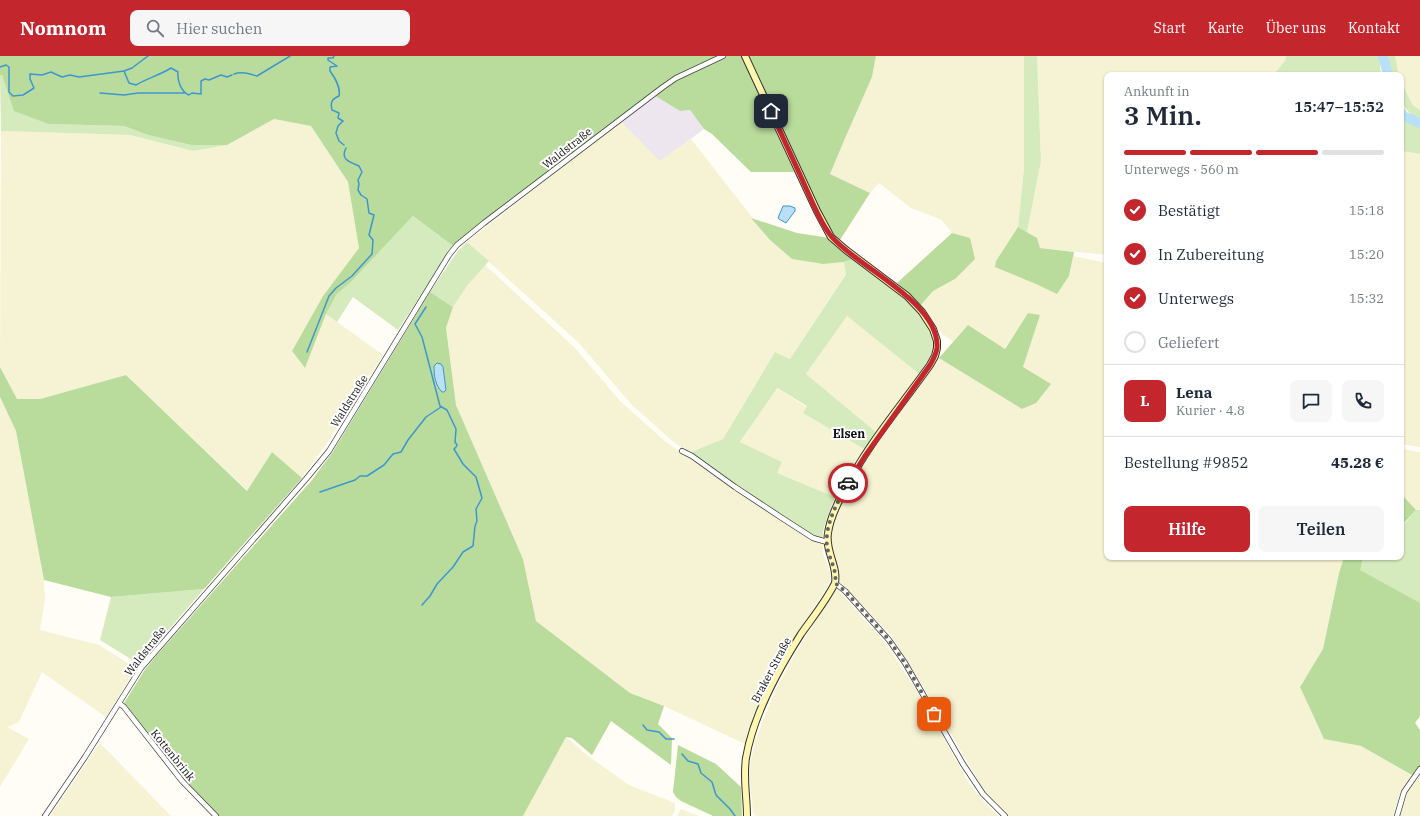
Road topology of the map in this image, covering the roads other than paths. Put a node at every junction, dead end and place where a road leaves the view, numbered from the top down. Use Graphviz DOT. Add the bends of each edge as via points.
graph roads {
  1 [pos="723,56"];
  2 [pos="745,56"];
  3 [pos="682,450"];
  4 [pos="827,542"];
  5 [pos="835,583"];
  6 [pos="119,703"];
  7 [pos="1420,769"];
  8 [pos="44,816"];
  9 [pos="216,816"];
  10 [pos="747,816"];
  11 [pos="1005,816"];
  12 [pos="1397,816"];
  1 -- 6 [label="street, Waldstraße" via="676,78 663,87 457,245 329,451 152,654"];
  2 -- 4 [label="main road" via="831,237 914,303 933,329 937,341 935,356 930,365 851,477 836,505"];
  3 -- 4 [label="street" via="813,538"];
  4 -- 5 [label="main road" via="836,572"];
  5 -- 10 [label="main road, Braker Straße" via="785,661 753,732 745,770"];
  5 -- 11 [label="street" via="889,640 967,770 983,794"];
  6 -- 8 [label="street, Waldstraße" via="85,758"];
  6 -- 9 [label="street, Kottenbrink" via="182,781"];
  7 -- 12 [label="street" via="1404,792"];
}
